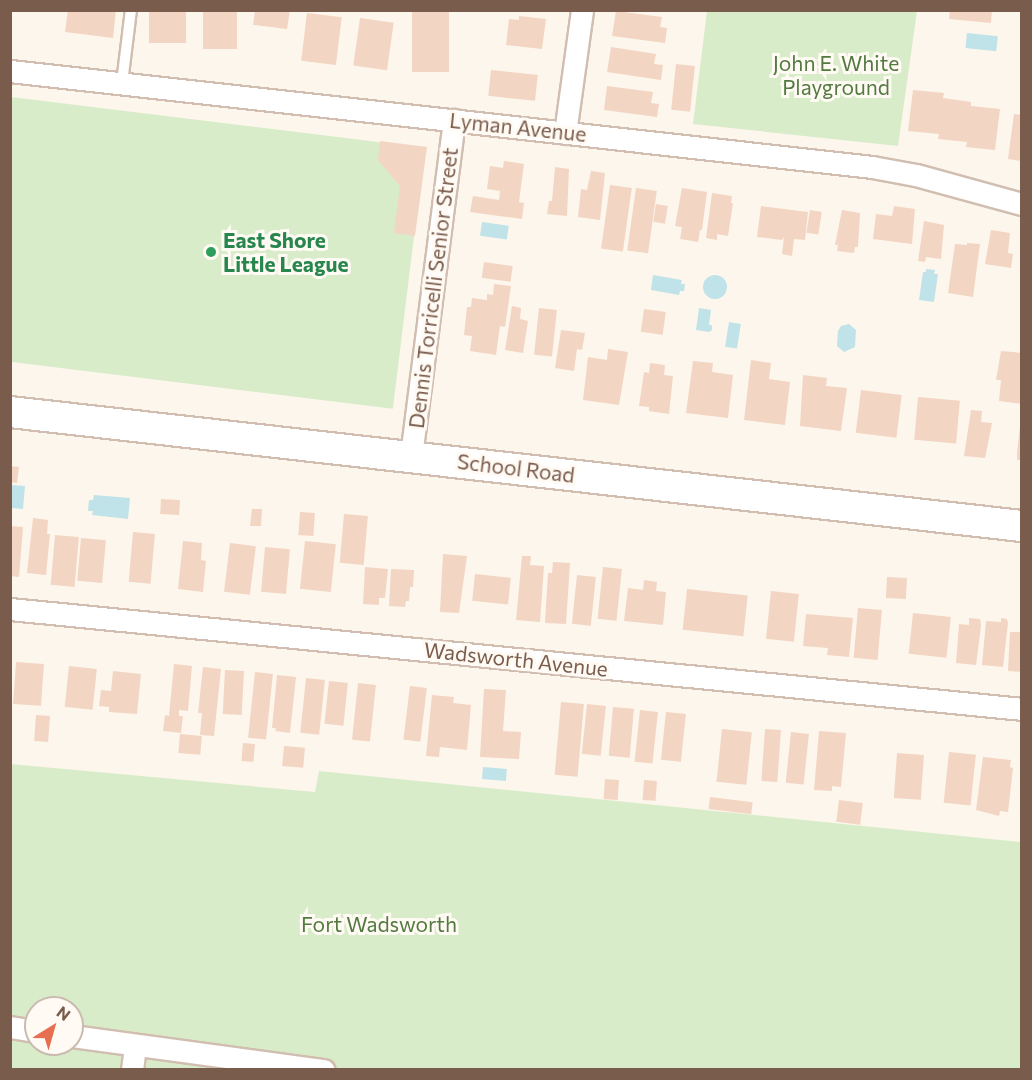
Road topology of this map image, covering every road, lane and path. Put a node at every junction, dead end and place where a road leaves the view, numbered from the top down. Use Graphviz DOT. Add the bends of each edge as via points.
graph roads {
  1 [pos="131,10"];
  2 [pos="582,10"];
  3 [pos="10,71"];
  4 [pos="122,83"];
  5 [pos="454,120"];
  6 [pos="565,133"];
  7 [pos="1022,204"];
  8 [pos="10,412"];
  9 [pos="411,456"];
  10 [pos="1022,526"];
  11 [pos="10,609"];
  12 [pos="1022,709"];
  13 [pos="84,1038"];
  14 [pos="135,1045"];
  15 [pos="132,1070"];
  16 [pos="324,1070"];
  1 -- 4 [label="lane"];
  2 -- 6 [label="street"];
  3 -- 4 [label="street, Lyman Avenue"];
  4 -- 5 [label="street, Lyman Avenue"];
  5 -- 6 [label="street, Lyman Avenue"];
  5 -- 9 [label="street, Dennis Torricelli Senior Street"];
  6 -- 7 [label="street, Lyman Avenue" via="872,167"];
  8 -- 9 [label="main road, School Road"];
  9 -- 10 [label="main road, School Road"];
  11 -- 12 [label="street, Wadsworth Avenue"];
  13 -- 14 [label="street"];
  14 -- 15 [label="street"];
  14 -- 16 [label="street"];
}
